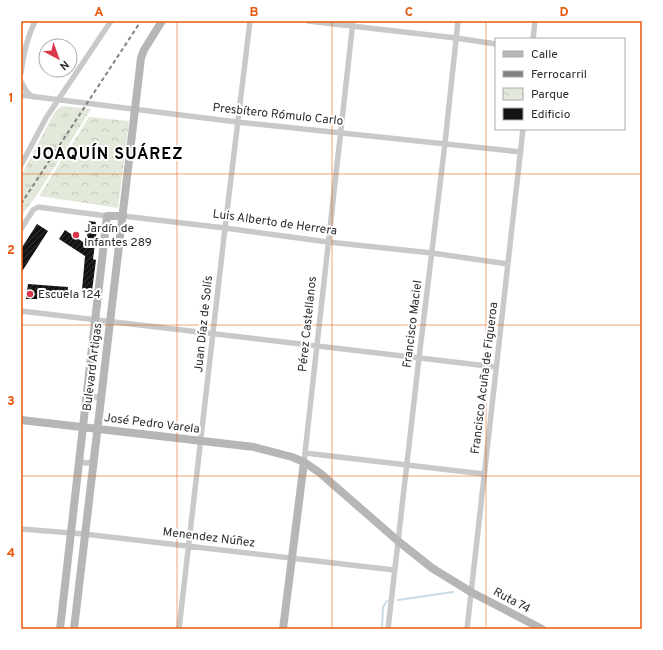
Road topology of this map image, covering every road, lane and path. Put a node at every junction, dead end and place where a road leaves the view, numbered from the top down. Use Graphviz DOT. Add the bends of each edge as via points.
graph roads {
  1 [pos="35,21"];
  2 [pos="111,21"];
  3 [pos="162,21"];
  4 [pos="250,21"];
  5 [pos="308,21"];
  6 [pos="458,21"];
  7 [pos="536,21"];
  8 [pos="353,24"];
  9 [pos="456,38"];
  10 [pos="533,38"];
  11 [pos="495,44"];
  12 [pos="21,73"];
  13 [pos="21,82"];
  14 [pos="21,95"];
  15 [pos="33,97"];
  16 [pos="57,101"];
  17 [pos="134,109"];
  18 [pos="237,122"];
  19 [pos="523,130"];
  20 [pos="341,132"];
  21 [pos="445,144"];
  22 [pos="520,152"];
  23 [pos="21,165"];
  24 [pos="107,216"];
  25 [pos="123,216"];
  26 [pos="21,228"];
  27 [pos="224,228"];
  28 [pos="328,242"];
  29 [pos="432,253"];
  30 [pos="508,264"];
  31 [pos="21,311"];
  32 [pos="94,320"];
  33 [pos="110,322"];
  34 [pos="213,333"];
  35 [pos="316,346"];
  36 [pos="419,358"];
  37 [pos="496,367"];
  38 [pos="86,399"];
  39 [pos="100,401"];
  40 [pos="21,420"];
  41 [pos="82,428"];
  42 [pos="97,429"];
  43 [pos="200,441"];
  44 [pos="305,452"];
  45 [pos="78,459"];
  46 [pos="93,461"];
  47 [pos="304,462"];
  48 [pos="406,465"];
  49 [pos="484,474"];
  50 [pos="21,529"];
  51 [pos="71,534"];
  52 [pos="84,534"];
  53 [pos="398,541"];
  54 [pos="189,546"];
  55 [pos="292,558"];
  56 [pos="394,570"];
  57 [pos="471,592"];
  58 [pos="60,629"];
  59 [pos="74,629"];
  60 [pos="179,629"];
  61 [pos="283,629"];
  62 [pos="388,629"];
  63 [pos="467,629"];
  64 [pos="542,629"];
  1 -- 12 [label="street" via="24,50"];
  2 -- 16 [label="street"];
  3 -- 17 [label="street, Bulevard Artigas" via="141,58"];
  4 -- 18 [label="street, Juan Díaz de Solís"];
  5 -- 8 [label="street"];
  6 -- 9 [label="street, Francisco Maciel"];
  7 -- 10 [label="street"];
  8 -- 9 [label="street"];
  8 -- 20 [label="street, Pérez Castellanos"];
  9 -- 11 [label="street"];
  9 -- 21 [label="street, Francisco Maciel"];
  13 -- 15 [label="street"];
  14 -- 15 [label="street, Presbítero Rómulo Carlo"];
  15 -- 16 [label="street, Presbítero Rómulo Carlo"];
  16 -- 17 [label="street, Presbítero Rómulo Carlo"];
  16 -- 23 [label="street"];
  17 -- 18 [label="street, Presbítero Rómulo Carlo"];
  17 -- 25 [label="street, Bulevard Artigas"];
  18 -- 20 [label="street, Presbítero Rómulo Carlo"];
  18 -- 27 [label="street, Juan Díaz de Solís"];
  19 -- 22 [label="street, Francisco Acuña de Figueroa"];
  20 -- 21 [label="street, Presbítero Rómulo Carlo"];
  20 -- 28 [label="street, Pérez Castellanos"];
  21 -- 22 [label="street, Presbítero Rómulo Carlo"];
  21 -- 29 [label="street, Francisco Maciel"];
  22 -- 30 [label="street, Francisco Acuña de Figueroa"];
  24 -- 25 [label="street, Luis Alberto de Herrera"];
  24 -- 26 [label="street, Luis Alberto de Herrera" via="38,207"];
  24 -- 32 [label="street, Bulevard Artigas"];
  25 -- 27 [label="street, Luis Alberto de Herrera"];
  25 -- 33 [label="street, Bulevard Artigas"];
  27 -- 28 [label="street, Luis Alberto de Herrera"];
  27 -- 34 [label="street, Juan Díaz de Solís"];
  28 -- 29 [label="street, Luis Alberto de Herrera"];
  28 -- 35 [label="street, Pérez Castellanos"];
  29 -- 30 [label="street, Luis Alberto de Herrera"];
  29 -- 36 [label="street, Francisco Maciel"];
  30 -- 37 [label="street, Francisco Acuña de Figueroa"];
  31 -- 32 [label="street"];
  32 -- 33 [label="street"];
  32 -- 38 [label="street, Bulevard Artigas"];
  33 -- 34 [label="street"];
  33 -- 39 [label="street, Bulevard Artigas"];
  34 -- 35 [label="street"];
  34 -- 43 [label="street, Juan Díaz de Solís"];
  35 -- 36 [label="street"];
  35 -- 44 [label="street, Pérez Castellanos"];
  36 -- 37 [label="street"];
  36 -- 48 [label="street, Francisco Maciel"];
  37 -- 49 [label="street, Francisco Acuña de Figueroa"];
  38 -- 39 [label="street" via="90,396"];
  38 -- 41 [label="street, Bulevard Artigas"];
  39 -- 42 [label="street, Bulevard Artigas"];
  40 -- 41 [label="street, José Pedro Varela"];
  41 -- 42 [label="street, José Pedro Varela"];
  41 -- 45 [label="street, Bulevard Artigas"];
  42 -- 43 [label="street, José Pedro Varela"];
  42 -- 46 [label="street, Bulevard Artigas"];
  43 -- 47 [label="street, José Pedro Varela" via="254,447"];
  43 -- 54 [label="street, Juan Díaz de Solís"];
  44 -- 47 [label="street, Pérez Castellanos"];
  44 -- 48 [label="street"];
  45 -- 46 [label="street" via="88,464"];
  45 -- 51 [label="street, Bulevard Artigas"];
  46 -- 52 [label="street, Bulevard Artigas"];
  47 -- 53 [label="street, José Pedro Varela" via="335,485"];
  47 -- 55 [label="street, Pérez Castellanos"];
  48 -- 49 [label="street"];
  48 -- 53 [label="street, Francisco Maciel"];
  49 -- 57 [label="street, Francisco Acuña de Figueroa"];
  50 -- 51 [label="street, Menendez Núñez"];
  51 -- 52 [label="street, Menendez Núñez"];
  51 -- 58 [label="street, Bulevard Artigas"];
  52 -- 54 [label="street, Menendez Núñez"];
  52 -- 59 [label="street, Bulevard Artigas"];
  53 -- 56 [label="street, Francisco Maciel"];
  53 -- 57 [label="street, Ruta 74" via="432,568"];
  54 -- 55 [label="street, Menendez Núñez"];
  54 -- 60 [label="street, Juan Díaz de Solís"];
  55 -- 56 [label="street, Menendez Núñez"];
  55 -- 61 [label="street, Pérez Castellanos"];
  56 -- 62 [label="street, Francisco Maciel"];
  57 -- 63 [label="street, Francisco Acuña de Figueroa"];
  57 -- 64 [label="street, Ruta 74"];
}
